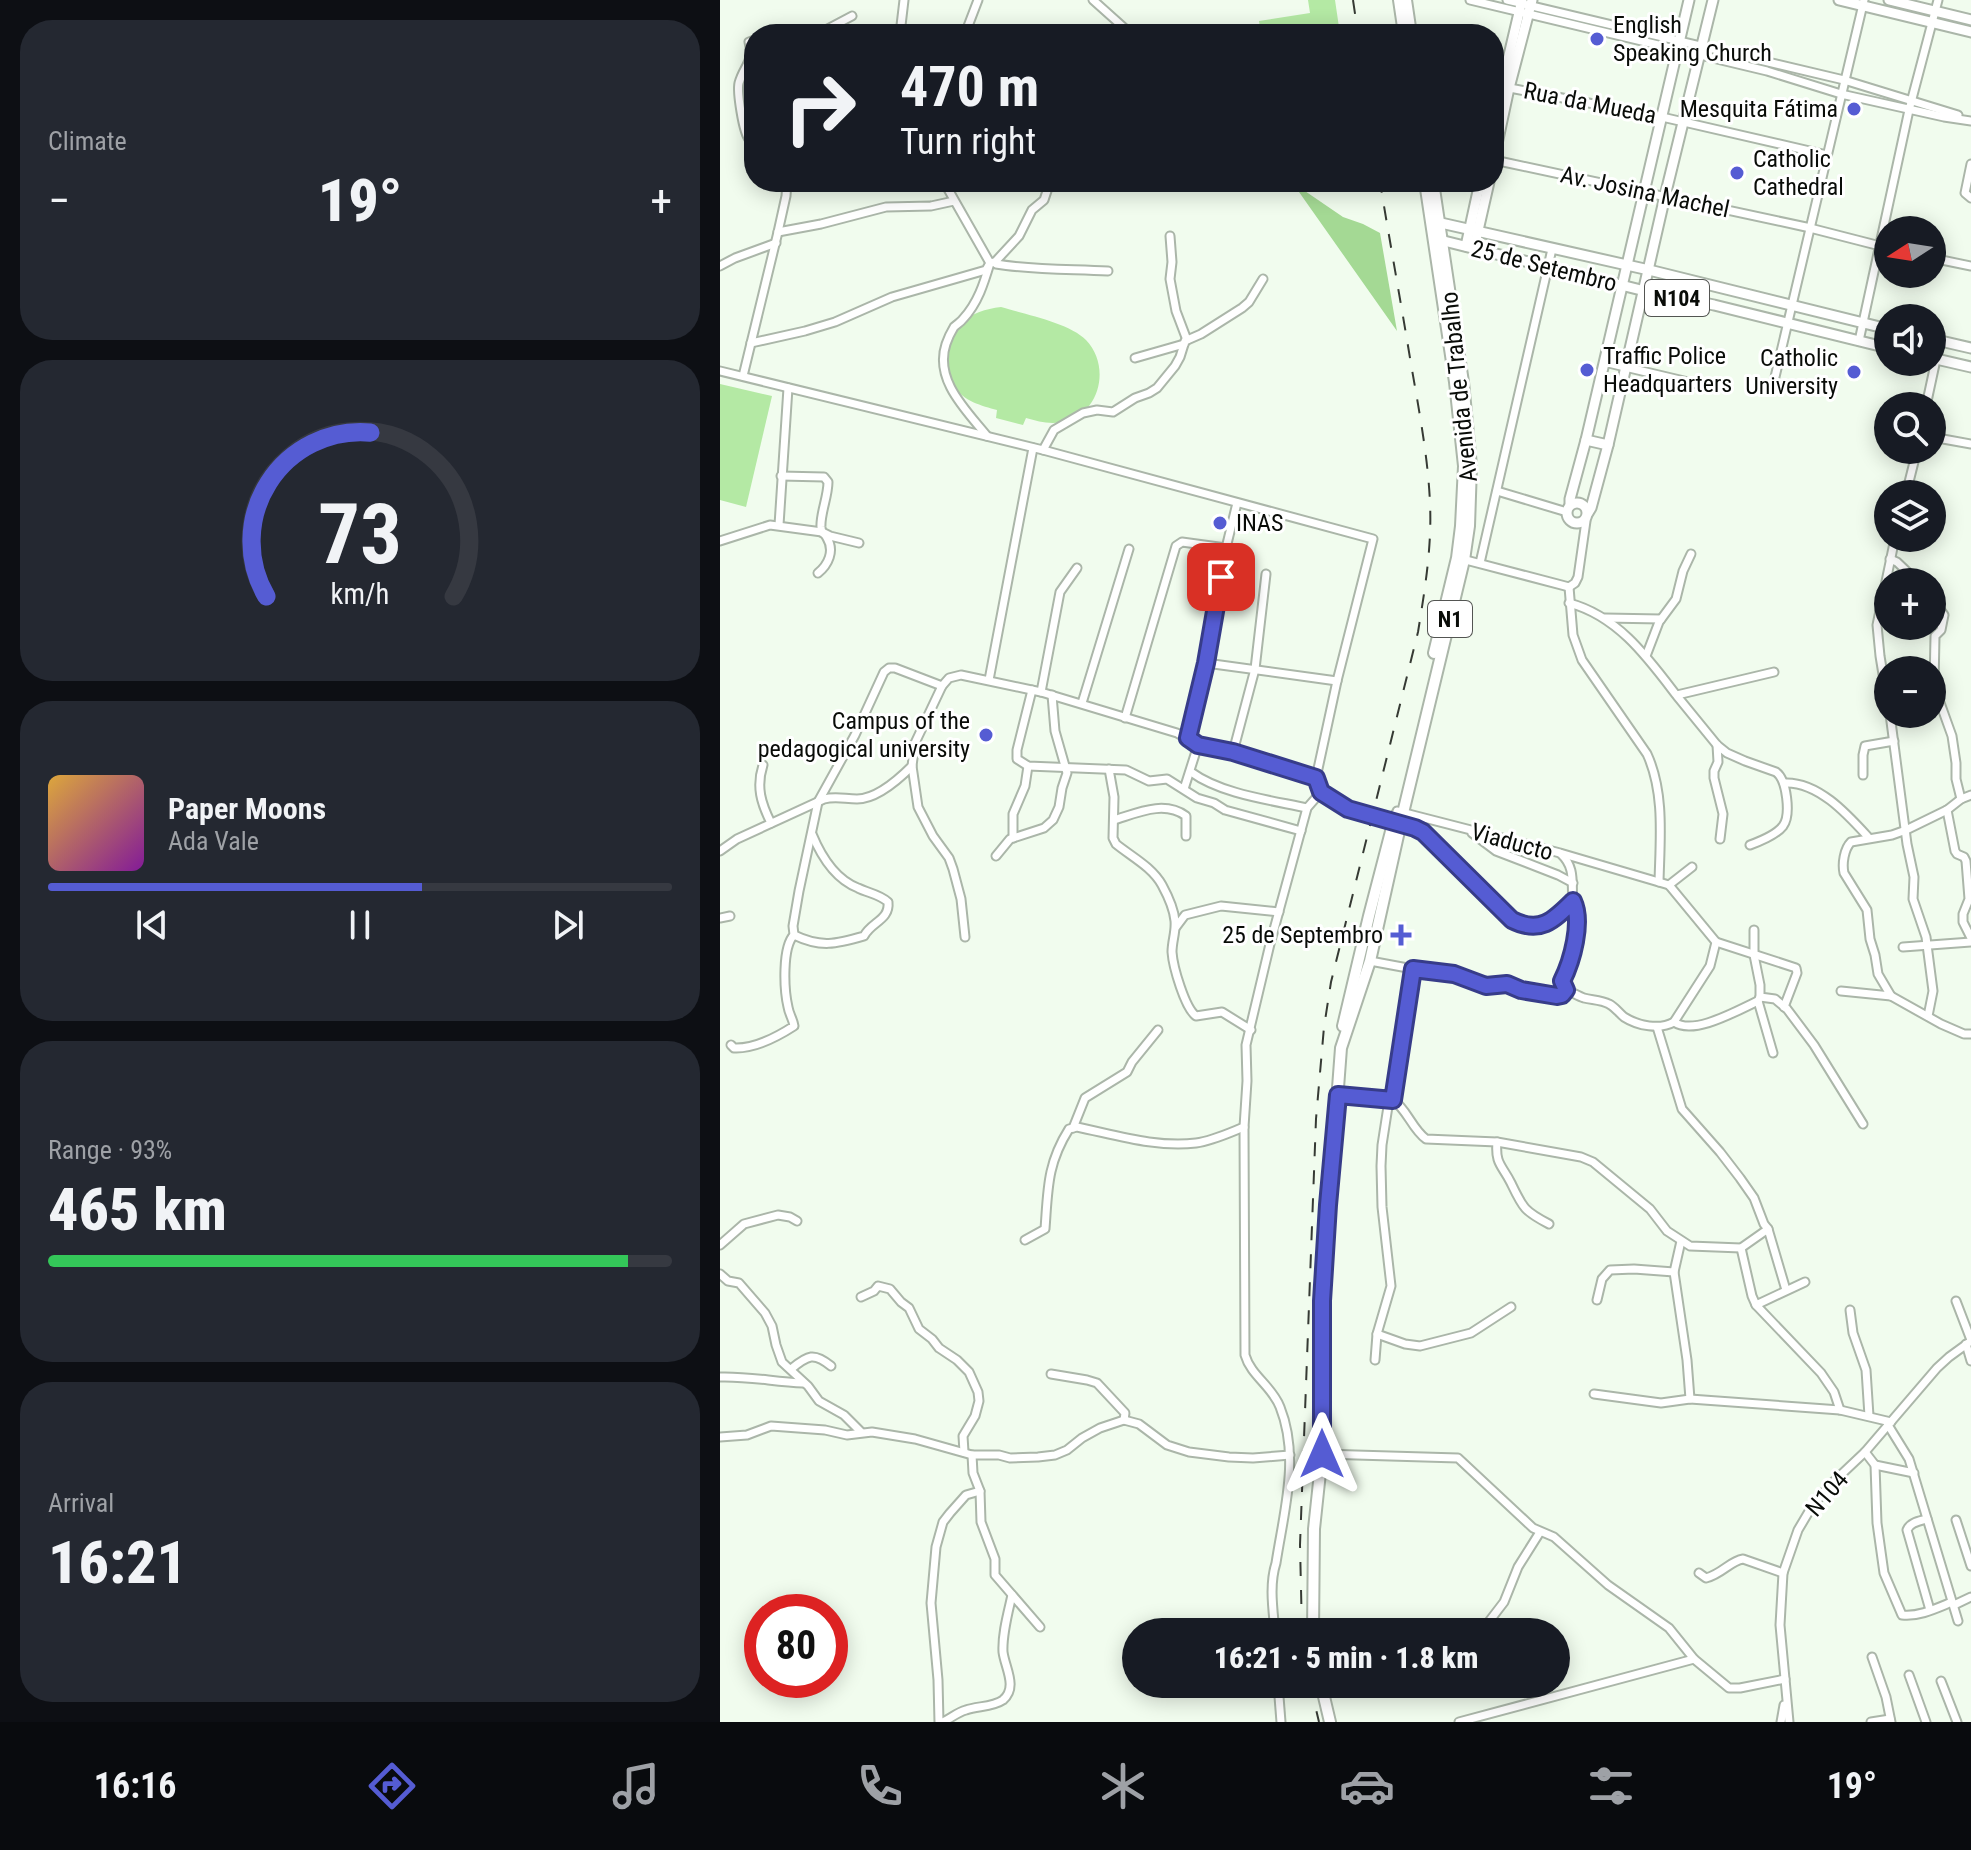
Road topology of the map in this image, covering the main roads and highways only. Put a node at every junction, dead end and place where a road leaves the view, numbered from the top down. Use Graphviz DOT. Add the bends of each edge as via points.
graph roads {
  1 [pos="1399,0"];
  2 [pos="1406,0"];
  3 [pos="1689,0"];
  4 [pos="1713,0"];
  5 [pos="1839,0"];
  6 [pos="1889,0"];
  7 [pos="1863,3"];
  8 [pos="1525,6"];
  9 [pos="1934,17"];
  10 [pos="1971,20"];
  11 [pos="1403,24"];
  12 [pos="1410,24"];
  13 [pos="1971,32"];
  14 [pos="1504,80"];
  15 [pos="1428,192"];
  16 [pos="1434,192"];
  17 [pos="1479,192"];
  18 [pos="1486,192"];
  19 [pos="1435,221"];
  20 [pos="1474,230"];
  21 [pos="1438,239"];
  22 [pos="1470,247"];
  23 [pos="1627,266"];
  24 [pos="1649,270"];
  25 [pos="1622,286"];
  26 [pos="1718,288"];
  27 [pos="1645,291"];
  28 [pos="1714,305"];
  29 [pos="1874,326"];
  30 [pos="1946,342"];
  31 [pos="1874,345"];
  32 [pos="1971,348"];
  33 [pos="1946,361"];
  34 [pos="1971,367"];
  35 [pos="1586,440"];
  36 [pos="1608,445"];
  37 [pos="1569,508"];
  38 [pos="1587,517"];
  39 [pos="1400,812"];
  40 [pos="1341,1048"];
  41 [pos="1313,1618"];
  42 [pos="1324,1698"];
  43 [pos="1330,1722"];
  1 -- 11 [label="highway"];
  2 -- 12 [label="highway"];
  3 -- 23 [label="main road"];
  4 -- 24 [label="main road"];
  5 -- 7 [label="main road"];
  6 -- 9 [label="main road"];
  7 -- 9 [label="main road"];
  8 -- 14 [label="main road"];
  9 -- 10 [label="main road"];
  9 -- 13 [label="main road"];
  15 -- 19 [label="highway, Avenida de Trabalho / N1"];
  16 -- 19 [label="highway, Avenida de Trabalho / N1"];
  17 -- 20 [label="main road"];
  18 -- 20 [label="main road"];
  19 -- 20 [label="main road, N104"];
  19 -- 21 [label="highway, Avenida de Trabalho / N1"];
  20 -- 22 [label="main road"];
  20 -- 23 [label="main road, 25 de Setembro / N104"];
  21 -- 22 [label="main road, 25 de Setembro / N104"];
  21 -- 39 [label="highway, Avenida de Trabalho / N1" via="1468,466 1461,559"];
  22 -- 25 [label="main road, 25 de Setembro / N104"];
  23 -- 24 [label="main road, 25 de Setembro / N104"];
  23 -- 25 [label="main road"];
  24 -- 26 [label="main road, 25 de Setembro / N104"];
  24 -- 27 [label="main road"];
  25 -- 27 [label="main road, 25 de Setembro / N104"];
  25 -- 35 [label="main road"];
  26 -- 28 [label="main road"];
  26 -- 29 [label="main road, 25 de Setembro / N104"];
  27 -- 28 [label="main road, 25 de Setembro / N104"];
  27 -- 36 [label="main road"];
  28 -- 31 [label="main road, 25 de Setembro / N104"];
  30 -- 32 [label="main road"];
  33 -- 34 [label="main road"];
  35 -- 36 [label="main road"];
  35 -- 37 [label="main road"];
  36 -- 38 [label="main road"];
  37 -- 38 [label="main road" via="1582,504"];
  37 -- 38 [label="main road" via="1573,523"];
  39 -- 40 [label="highway, Avenida de Trabalho / N1" via="1370,961"];
  39 -- 40 [label="highway, Avenida de Trabalho / N1" via="1349,995"];
  40 -- 41 [label="highway, Avenida de Trabalho / N1" via="1322,1301 1322,1454"];
  42 -- 43 [label="highway"];
}
